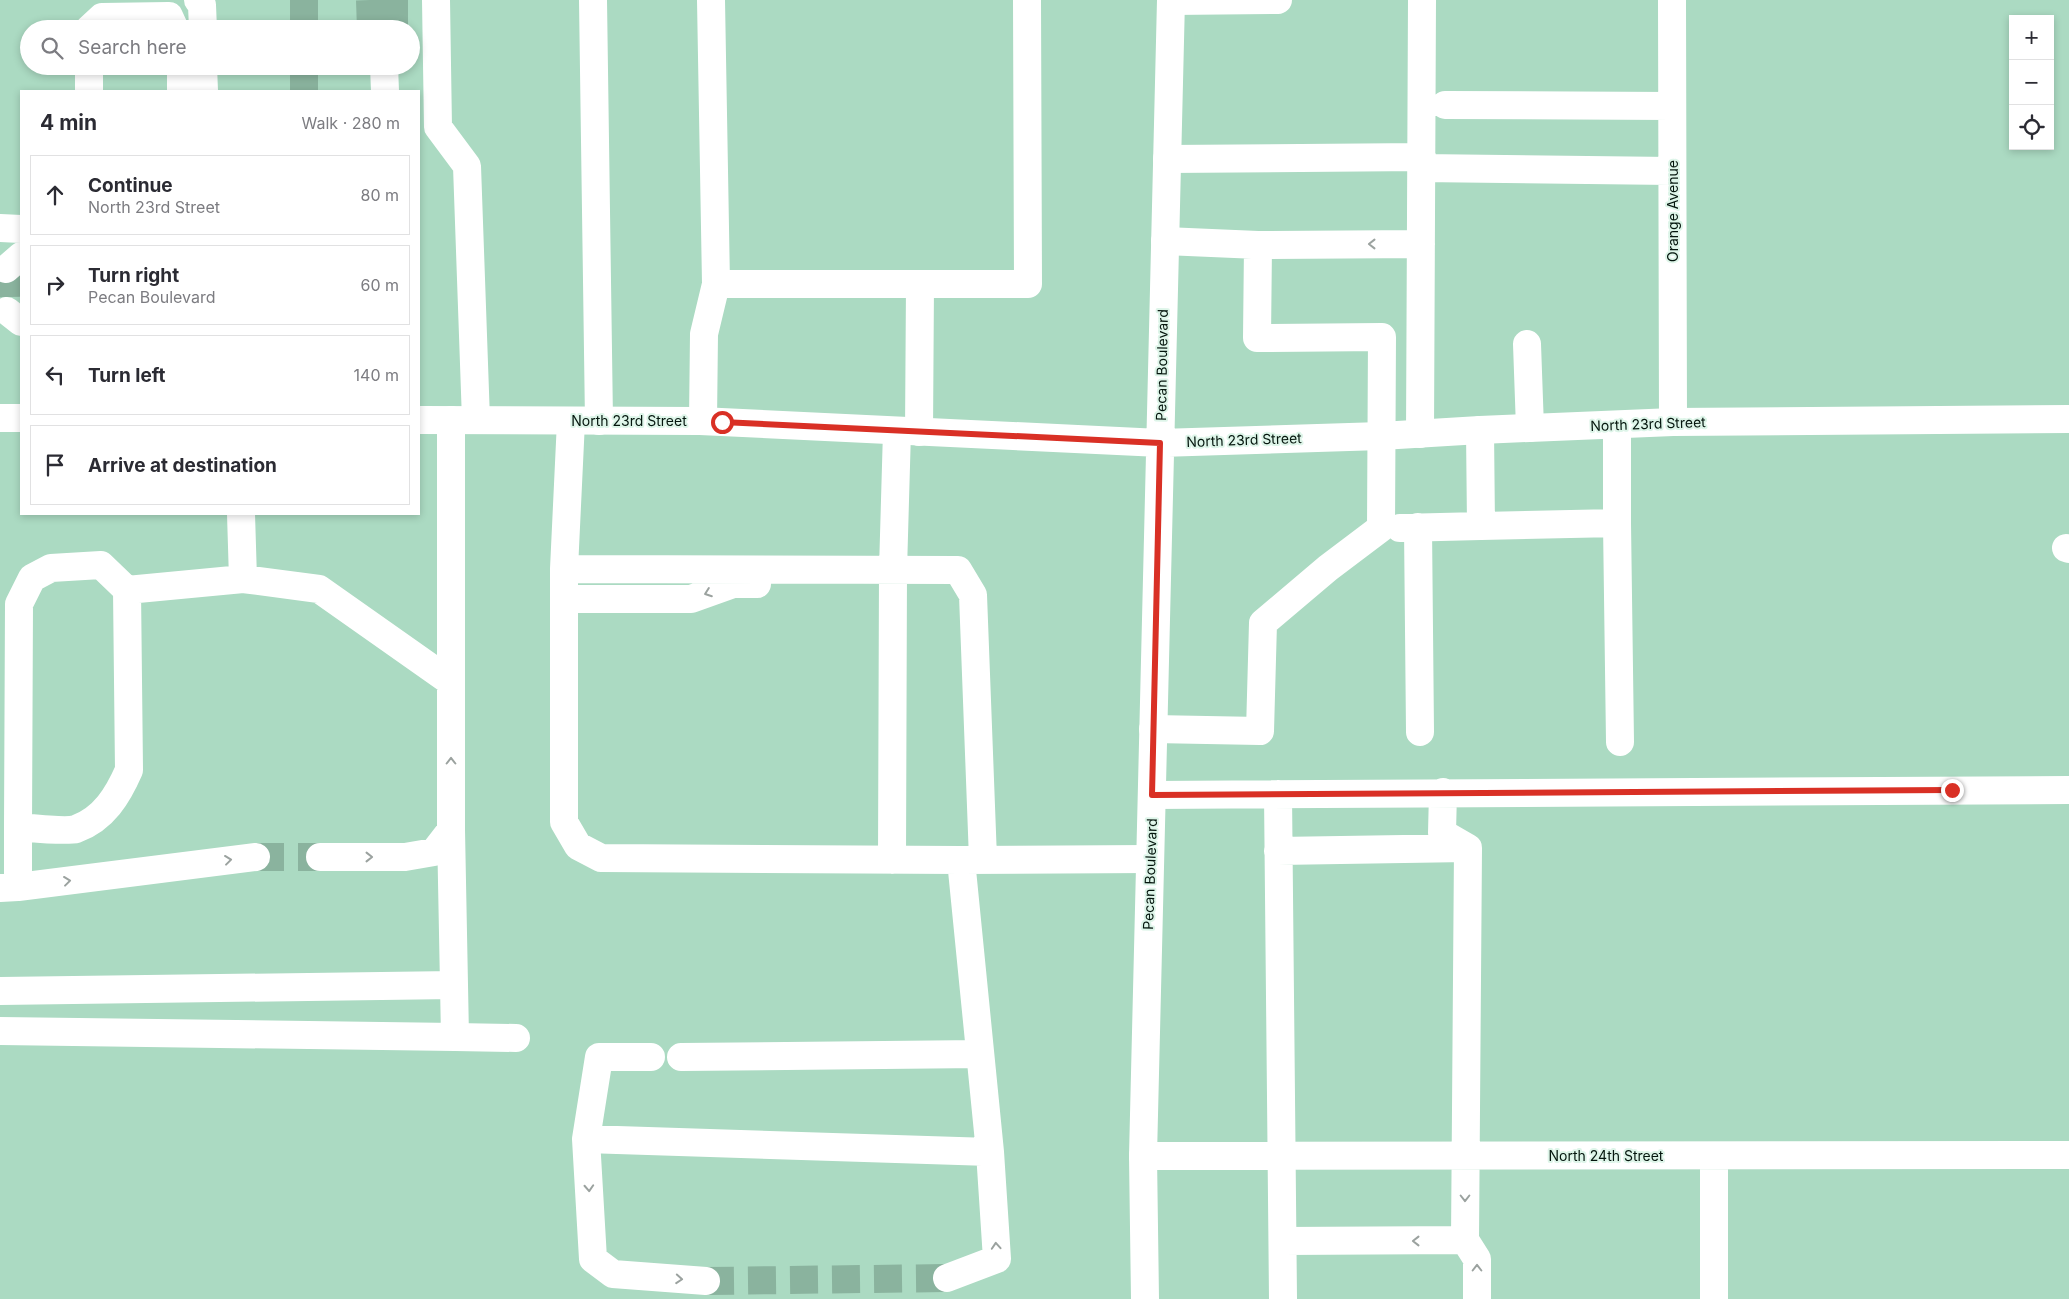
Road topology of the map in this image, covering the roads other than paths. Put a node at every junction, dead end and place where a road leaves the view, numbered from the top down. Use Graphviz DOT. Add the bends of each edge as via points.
graph roads {
  1 [pos="198,0"];
  2 [pos="436,0"];
  3 [pos="593,0"];
  4 [pos="711,0"];
  5 [pos="1027,0"];
  6 [pos="1278,0"];
  7 [pos="1422,0"];
  8 [pos="1672,0"];
  9 [pos="1171,1"];
  10 [pos="99,20"];
  11 [pos="171,20"];
  12 [pos="203,20"];
  13 [pos="89,75"];
  14 [pos="181,75"];
  15 [pos="203,75"];
  16 [pos="384,75"];
  17 [pos="89,90"];
  18 [pos="181,90"];
  19 [pos="204,90"];
  20 [pos="385,90"];
  21 [pos="1445,105"];
  22 [pos="1672,106"];
  23 [pos="1167,159"];
  24 [pos="1421,163"];
  25 [pos="1672,171"];
  26 [pos="0,228"];
  27 [pos="20,228"];
  28 [pos="1165,241"];
  29 [pos="1421,244"];
  30 [pos="1258,245"];
  31 [pos="716,284"];
  32 [pos="920,284"];
  33 [pos="1382,337"];
  34 [pos="1420,337"];
  35 [pos="1527,344"];
  36 [pos="0,418"];
  37 [pos="20,418"];
  38 [pos="2069,418"];
  39 [pos="420,420"];
  40 [pos="464,420"];
  41 [pos="571,421"];
  42 [pos="599,421"];
  43 [pos="703,422"];
  44 [pos="1673,422"];
  45 [pos="1617,425"];
  46 [pos="1530,428"];
  47 [pos="1480,430"];
  48 [pos="908,431"];
  49 [pos="1420,434"];
  50 [pos="1381,436"];
  51 [pos="1160,443"];
  52 [pos="241,515"];
  53 [pos="1618,523"];
  54 [pos="1481,526"];
  55 [pos="1418,527"];
  56 [pos="1381,528"];
  57 [pos="564,568"];
  58 [pos="893,570"];
  59 [pos="243,580"];
  60 [pos="127,590"];
  61 [pos="564,598"];
  62 [pos="451,682"];
  63 [pos="1153,729"];
  64 [pos="1420,732"];
  65 [pos="1620,742"];
  66 [pos="2069,790"];
  67 [pos="1443,792"];
  68 [pos="1278,794"];
  69 [pos="1152,795"];
  70 [pos="18,827"];
  71 [pos="451,830"];
  72 [pos="1468,848"];
  73 [pos="1278,851"];
  74 [pos="256,857"];
  75 [pos="320,857"];
  76 [pos="1150,859"];
  77 [pos="892,860"];
  78 [pos="972,860"];
  79 [pos="9,887"];
  80 [pos="454,985"];
  81 [pos="0,991"];
  82 [pos="0,1031"];
  83 [pos="455,1037"];
  84 [pos="516,1038"];
  85 [pos="980,1054"];
  86 [pos="651,1058"];
  87 [pos="681,1058"];
  88 [pos="586,1139"];
  89 [pos="990,1152"];
  90 [pos="2069,1155"];
  91 [pos="1143,1156"];
  92 [pos="1465,1156"];
  93 [pos="1714,1156"];
  94 [pos="1281,1157"];
  95 [pos="1465,1240"];
  96 [pos="1283,1241"];
  97 [pos="947,1278"];
  98 [pos="706,1281"];
  99 [pos="1145,1299"];
  100 [pos="1283,1299"];
  101 [pos="1477,1299"];
  102 [pos="1714,1299"];
  1 -- 12 [label="main road" via="202,5"];
  2 -- 40 [label="main road" via="438,128 467,166"];
  3 -- 42 [label="main road"];
  4 -- 31 [label="main road"];
  5 -- 32 [label="main road" via="1028,284"];
  6 -- 9 [label="main road"];
  7 -- 24 [label="main road"];
  8 -- 22 [label="main road, Orange Avenue"];
  9 -- 23 [label="main road, Pecan Boulevard"];
  10 -- 11 [label="main road" via="102,17 169,16"];
  13 -- 17 [label="main road"];
  14 -- 18 [label="main road"];
  15 -- 19 [label="main road"];
  16 -- 20 [label="main road"];
  21 -- 22 [label="main road"];
  22 -- 25 [label="main road, Orange Avenue"];
  23 -- 24 [label="main road"];
  23 -- 28 [label="main road, Pecan Boulevard"];
  24 -- 25 [label="main road"];
  24 -- 29 [label="main road"];
  25 -- 44 [label="main road, Orange Avenue"];
  26 -- 27 [label="main road"];
  28 -- 30 [label="main road"];
  28 -- 51 [label="main road, Pecan Boulevard"];
  29 -- 30 [label="main road, one-way"];
  29 -- 34 [label="main road"];
  30 -- 33 [label="main road" via="1258,338"];
  31 -- 32 [label="main road"];
  31 -- 43 [label="main road" via="704,334"];
  32 -- 48 [label="main road"];
  33 -- 34 [label="main road"];
  33 -- 50 [label="main road"];
  34 -- 49 [label="main road"];
  35 -- 46 [label="main road"];
  36 -- 37 [label="main road"];
  38 -- 44 [label="main road, North 23rd Street"];
  39 -- 40 [label="main road, North 23rd Street"];
  40 -- 41 [label="main road, North 23rd Street"];
  40 -- 62 [label="main road"];
  41 -- 42 [label="main road, North 23rd Street"];
  41 -- 57 [label="main road"];
  42 -- 43 [label="main road, North 23rd Street"];
  43 -- 48 [label="main road, North 23rd Street"];
  44 -- 45 [label="main road, North 23rd Street"];
  45 -- 46 [label="main road, North 23rd Street"];
  45 -- 53 [label="main road"];
  46 -- 47 [label="main road, North 23rd Street"];
  47 -- 49 [label="main road, North 23rd Street"];
  47 -- 54 [label="main road"];
  48 -- 51 [label="main road, North 23rd Street"];
  48 -- 58 [label="main road"];
  49 -- 50 [label="main road, North 23rd Street"];
  50 -- 51 [label="main road, North 23rd Street"];
  50 -- 56 [label="main road"];
  51 -- 63 [label="main road, Pecan Boulevard"];
  52 -- 59 [label="main road"];
  53 -- 54 [label="main road"];
  53 -- 65 [label="main road"];
  54 -- 55 [label="main road"];
  55 -- 56 [label="main road"];
  55 -- 64 [label="main road"];
  56 -- 63 [label="main road" via="1263,624 1260,731"];
  57 -- 58 [label="main road"];
  57 -- 61 [label="main road"];
  58 -- 61 [label="main road, one-way" via="856,583 733,584 691,599"];
  58 -- 77 [label="main road"];
  58 -- 78 [label="main road" via="958,570 973,595"];
  59 -- 60 [label="main road"];
  59 -- 62 [label="main road" via="319,589"];
  60 -- 70 [label="main road" via="129,770 117,796 98,817 75,829"];
  60 -- 70 [label="main road" via="101,565 51,568 32,578 19,604"];
  61 -- 77 [label="main road" via="564,822 578,846 601,858"];
  71 -- 62 [label="main road, one-way"];
  63 -- 69 [label="main road, Pecan Boulevard"];
  66 -- 67 [label="main road"];
  67 -- 68 [label="main road"];
  67 -- 72 [label="main road" via="1442,834"];
  68 -- 69 [label="main road"];
  68 -- 73 [label="main road"];
  69 -- 76 [label="main road, Pecan Boulevard"];
  70 -- 79 [label="main road"];
  75 -- 71 [label="main road, one-way" via="405,857 434,852"];
  71 -- 80 [label="main road"];
  72 -- 73 [label="main road"];
  72 -- 92 [label="main road"];
  73 -- 94 [label="main road"];
  79 -- 74 [label="main road, one-way"];
  76 -- 78 [label="main road"];
  76 -- 91 [label="main road, Pecan Boulevard"];
  77 -- 78 [label="main road"];
  78 -- 85 [label="main road"];
  80 -- 81 [label="main road"];
  80 -- 83 [label="main road"];
  82 -- 83 [label="main road"];
  83 -- 84 [label="main road"];
  85 -- 87 [label="main road"];
  85 -- 89 [label="main road"];
  86 -- 88 [label="main road" via="598,1057"];
  88 -- 89 [label="main road"];
  88 -- 98 [label="main road, one-way" via="593,1259 613,1274"];
  97 -- 89 [label="main road, one-way" via="996,1259"];
  90 -- 93 [label="main road, North 24th Street"];
  91 -- 94 [label="main road, North 24th Street"];
  91 -- 99 [label="main road, Pecan Boulevard"];
  92 -- 93 [label="main road, North 24th Street"];
  92 -- 94 [label="main road, North 24th Street"];
  92 -- 95 [label="main road, one-way"];
  93 -- 102 [label="main road"];
  94 -- 96 [label="main road"];
  95 -- 96 [label="main road, one-way"];
  101 -- 95 [label="main road, one-way" via="1477,1259"];
  96 -- 100 [label="main road"];
}
